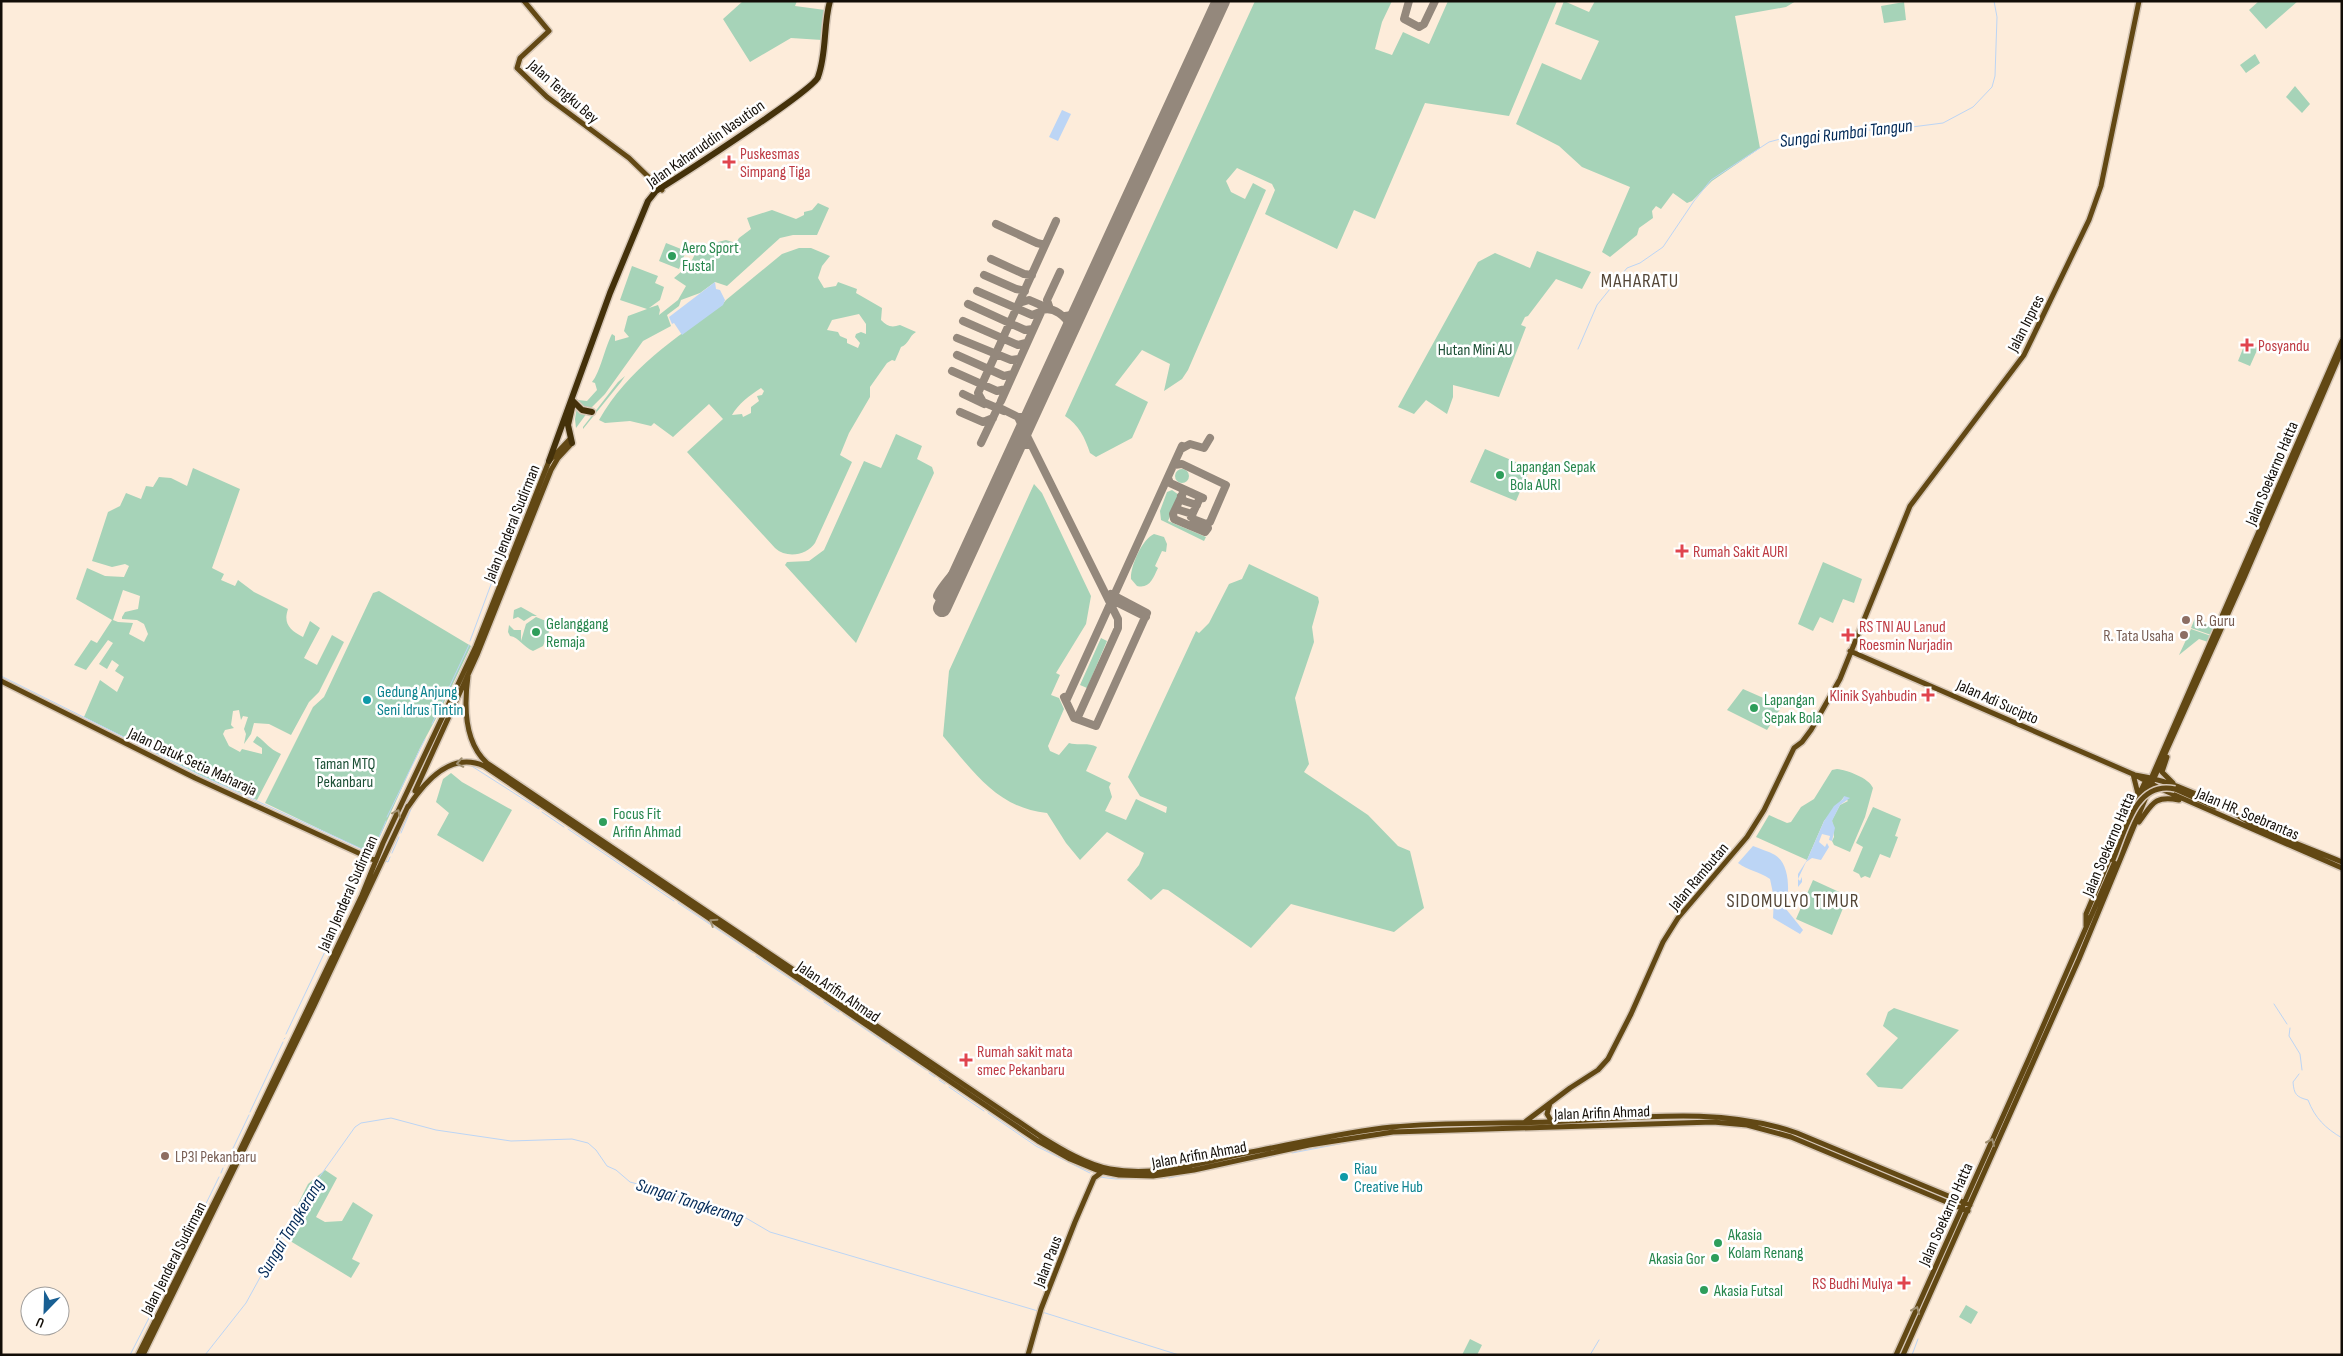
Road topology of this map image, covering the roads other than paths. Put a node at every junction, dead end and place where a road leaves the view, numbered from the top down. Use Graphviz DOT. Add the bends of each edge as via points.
graph roads {
  1 [pos="524,1"];
  2 [pos="830,1"];
  3 [pos="834,1"];
  4 [pos="2139,1"];
  5 [pos="662,189"];
  6 [pos="2342,341"];
  7 [pos="2342,350"];
  8 [pos="582,373"];
  9 [pos="573,401"];
  10 [pos="592,412"];
  11 [pos="571,441"];
  12 [pos="549,461"];
  13 [pos="2291,464"];
  14 [pos="520,541"];
  15 [pos="1850,651"];
  16 [pos="2208,654"];
  17 [pos="468,676"];
  18 [pos="1,681"];
  19 [pos="439,731"];
  20 [pos="2174,733"];
  21 [pos="436,739"];
  22 [pos="2134,774"];
  23 [pos="2149,781"];
  24 [pos="2176,788"];
  25 [pos="2138,794"];
  26 [pos="2189,802"];
  27 [pos="408,807"];
  28 [pos="2134,828"];
  29 [pos="605,846"];
  30 [pos="376,861"];
  31 [pos="2341,865"];
  32 [pos="2095,906"];
  33 [pos="2086,926"];
  34 [pos="2061,992"];
  35 [pos="312,1005"];
  36 [pos="1551,1103"];
  37 [pos="1645,1120"];
  38 [pos="1552,1122"];
  39 [pos="1524,1123"];
  40 [pos="1447,1127"];
  41 [pos="1028,1131"];
  42 [pos="1261,1153"];
  43 [pos="1090,1168"];
  44 [pos="1102,1172"];
  45 [pos="1094,1178"];
  46 [pos="1963,1205"];
  47 [pos="1969,1208"];
  48 [pos="1961,1218"];
  49 [pos="138,1355"];
  50 [pos="143,1355"];
  51 [pos="1028,1355"];
  52 [pos="1896,1355"];
  53 [pos="1903,1355"];
  1 -- 5 [label="main road, Jalan Tengku Bey" via="549,31 520,58 517,68 547,97 629,158"];
  2 -- 5 [label="highway, Jalan Kaharuddin Nasution" via="816,81"];
  3 -- 5 [label="highway, Jalan Kaharuddin Nasution" via="824,68 817,86"];
  4 -- 15 [label="main road, Jalan Inpres" via="2101,186 2089,220 2024,355 1910,506"];
  5 -- 8 [label="highway, Jalan Kaharuddin Nasution" via="652,195 646,205"];
  6 -- 13 [label="main road, Jalan Soekarno Hatta"];
  7 -- 13 [label="main road, Jalan Soekarno Hatta"];
  8 -- 9 [label="highway, Jalan Kaharuddin Nasution"];
  8 -- 12 [label="highway, Jalan Kaharuddin Nasution"];
  9 -- 10 [label="highway" via="582,410"];
  9 -- 11 [label="highway, Jalan Kaharuddin Nasution" via="569,421"];
  11 -- 12 [label="main road, Jalan Jenderal Sudirman"];
  11 -- 14 [label="main road, Jalan Jenderal Sudirman" via="553,466"];
  12 -- 14 [label="main road, Jalan Jenderal Sudirman"];
  13 -- 16 [label="main road, Jalan Soekarno Hatta"];
  14 -- 17 [label="main road, Jalan Jenderal Sudirman"];
  14 -- 19 [label="main road, Jalan Jenderal Sudirman"];
  15 -- 22 [label="main road, Jalan Adi Sucipto"];
  15 -- 36 [label="main road, Jalan Rambutan" via="1840,679 1747,836 1678,918 1663,942 1608,1059 1598,1070"];
  16 -- 20 [label="main road, Jalan Soekarno Hatta"];
  16 -- 23 [label="main road, Jalan Soekarno Hatta"];
  17 -- 19 [label="main road, Jalan Jenderal Sudirman"];
  17 -- 29 [label="main road, Jalan Arifin Ahmad" via="468,726 479,755"];
  18 -- 30 [label="main road, Jalan Datuk Setia Maharaja" via="195,778"];
  19 -- 21 [label="main road, Jalan Jenderal Sudirman"];
  20 -- 23 [label="main road, Jalan Soekarno Hatta"];
  20 -- 24 [label="main road" via="2162,772"];
  21 -- 27 [label="main road, Jalan Jenderal Sudirman"];
  30 -- 21 [label="main road, Jalan Jenderal Sudirman, one-way"];
  22 -- 23 [label="main road, Jalan Adi Sucipto"];
  22 -- 25 [label="main road"];
  23 -- 24 [label="main road, Jalan HR. Soebrantas"];
  23 -- 25 [label="main road"];
  23 -- 26 [label="main road, Jalan HR. Soebrantas"];
  23 -- 28 [label="main road, Jalan Soekarno Hatta"];
  23 -- 32 [label="main road, Jalan Soekarno Hatta"];
  24 -- 31 [label="main road, Jalan HR. Soebrantas"];
  24 -- 32 [label="main road, bridge" via="2153,789 2142,797"];
  25 -- 33 [label="main road" via="2088,909"];
  26 -- 28 [label="main road" via="2158,799"];
  26 -- 31 [label="main road, Jalan HR. Soebrantas"];
  29 -- 27 [label="main road, Jalan Arifin Ahmad, one-way" via="474,762 459,762 442,770 422,786"];
  27 -- 35 [label="main road, Jalan Jenderal Sudirman"];
  28 -- 34 [label="main road, Jalan Soekarno Hatta"];
  29 -- 41 [label="main road, Jalan Arifin Ahmad"];
  30 -- 35 [label="main road, Jalan Jenderal Sudirman"];
  32 -- 33 [label="main road, Jalan Soekarno Hatta"];
  33 -- 34 [label="main road, Jalan Soekarno Hatta"];
  46 -- 34 [label="main road, Jalan Soekarno Hatta, one-way"];
  34 -- 47 [label="main road, Jalan Soekarno Hatta"];
  35 -- 49 [label="main road, Jalan Jenderal Sudirman"];
  35 -- 50 [label="main road, Jalan Jenderal Sudirman"];
  36 -- 38 [label="main road" via="1547,1114"];
  36 -- 39 [label="main road, Jalan Rambutan"];
  37 -- 38 [label="main road, Jalan Arifin Ahmad"];
  37 -- 40 [label="main road, Jalan Arifin Ahmad"];
  37 -- 46 [label="main road, Jalan Arifin Ahmad" via="1698,1116 1744,1119 1783,1128"];
  38 -- 39 [label="main road, Jalan Arifin Ahmad"];
  39 -- 40 [label="main road, Jalan Arifin Ahmad"];
  40 -- 42 [label="main road, Jalan Arifin Ahmad" via="1392,1127"];
  41 -- 42 [label="main road, Jalan Arifin Ahmad" via="1077,1157 1110,1169 1167,1170"];
  41 -- 43 [label="main road, Jalan Arifin Ahmad" via="1058,1153"];
  42 -- 44 [label="main road, Jalan Arifin Ahmad" via="1159,1175"];
  43 -- 44 [label="main road, Jalan Arifin Ahmad"];
  43 -- 45 [label="main road"];
  44 -- 45 [label="main road"];
  45 -- 51 [label="main road, Jalan Paus" via="1041,1309"];
  46 -- 47 [label="main road, Jalan Arifin Ahmad"];
  46 -- 48 [label="main road, Jalan Soekarno Hatta"];
  47 -- 48 [label="main road, Jalan Soekarno Hatta"];
  52 -- 48 [label="main road, Jalan Soekarno Hatta, one-way"];
  48 -- 53 [label="main road, Jalan Soekarno Hatta"];
}
